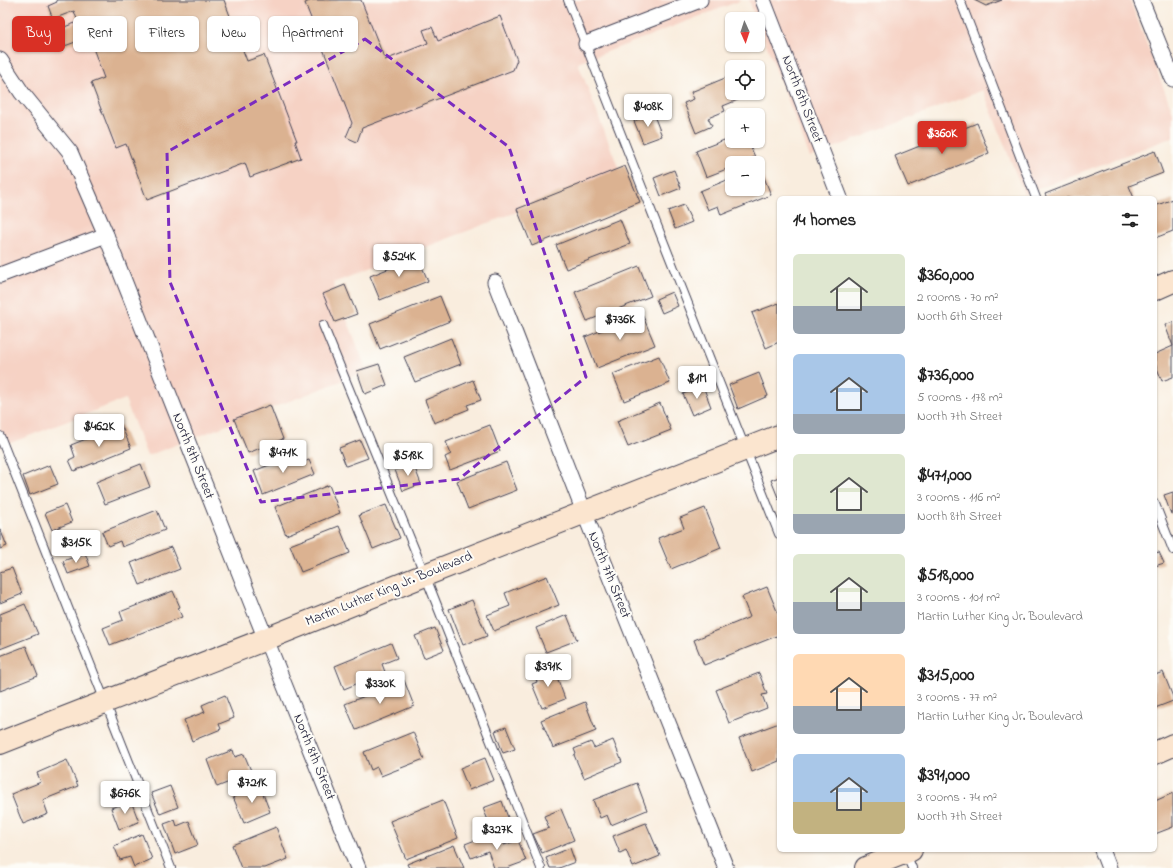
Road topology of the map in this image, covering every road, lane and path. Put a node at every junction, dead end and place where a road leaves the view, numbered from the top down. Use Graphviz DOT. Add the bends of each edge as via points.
graph roads {
  1 [pos="568,0"];
  2 [pos="700,0"];
  3 [pos="763,0"];
  4 [pos="960,0"];
  5 [pos="1142,0"];
  6 [pos="586,44"];
  7 [pos="0,60"];
  8 [pos="1173,79"];
  9 [pos="839,196"];
  10 [pos="1035,196"];
  11 [pos="106,235"];
  12 [pos="0,275"];
  13 [pos="1173,281"];
  14 [pos="495,282"];
  15 [pos="1157,288"];
  16 [pos="323,325"];
  17 [pos="0,436"];
  18 [pos="777,437"];
  19 [pos="745,450"];
  20 [pos="1157,509"];
  21 [pos="584,512"];
  22 [pos="777,529"];
  23 [pos="1173,550"];
  24 [pos="425,575"];
  25 [pos="266,639"];
  26 [pos="105,702"];
  27 [pos="0,743"];
  28 [pos="1173,745"];
  29 [pos="1157,752"];
  30 [pos="1103,852"];
  31 [pos="908,855"];
  32 [pos="171,868"];
  33 [pos="358,868"];
  34 [pos="541,868"];
  35 [pos="726,868"];
  36 [pos="866,868"];
  37 [pos="1109,868"];
  1 -- 6 [label="lane"];
  2 -- 6 [label="street"];
  3 -- 9 [label="street, North 6th Street"];
  4 -- 10 [label="lane"];
  5 -- 8 [label="street"];
  6 -- 19 [label="lane"];
  7 -- 11 [label="street, North 8th Street" via="22,93 70,152"];
  11 -- 12 [label="street"];
  11 -- 25 [label="street, North 8th Street"];
  13 -- 15 [label="main road"];
  14 -- 21 [label="street, North 7th Street"];
  16 -- 24 [label="lane"];
  17 -- 26 [label="lane"];
  18 -- 19 [label="main road, Martin Luther King Jr. Boulevard"];
  19 -- 21 [label="main road, Martin Luther King Jr. Boulevard"];
  19 -- 22 [label="lane"];
  20 -- 23 [label="lane"];
  21 -- 24 [label="main road, Martin Luther King Jr. Boulevard"];
  21 -- 35 [label="street, North 7th Street"];
  24 -- 25 [label="main road, Martin Luther King Jr. Boulevard"];
  24 -- 34 [label="lane"];
  25 -- 26 [label="main road, Martin Luther King Jr. Boulevard"];
  25 -- 33 [label="street, North 8th Street"];
  26 -- 27 [label="main road, Martin Luther King Jr. Boulevard"];
  26 -- 32 [label="lane"];
  28 -- 29 [label="main road"];
  30 -- 37 [label="street"];
  31 -- 36 [label="main road"];
}
